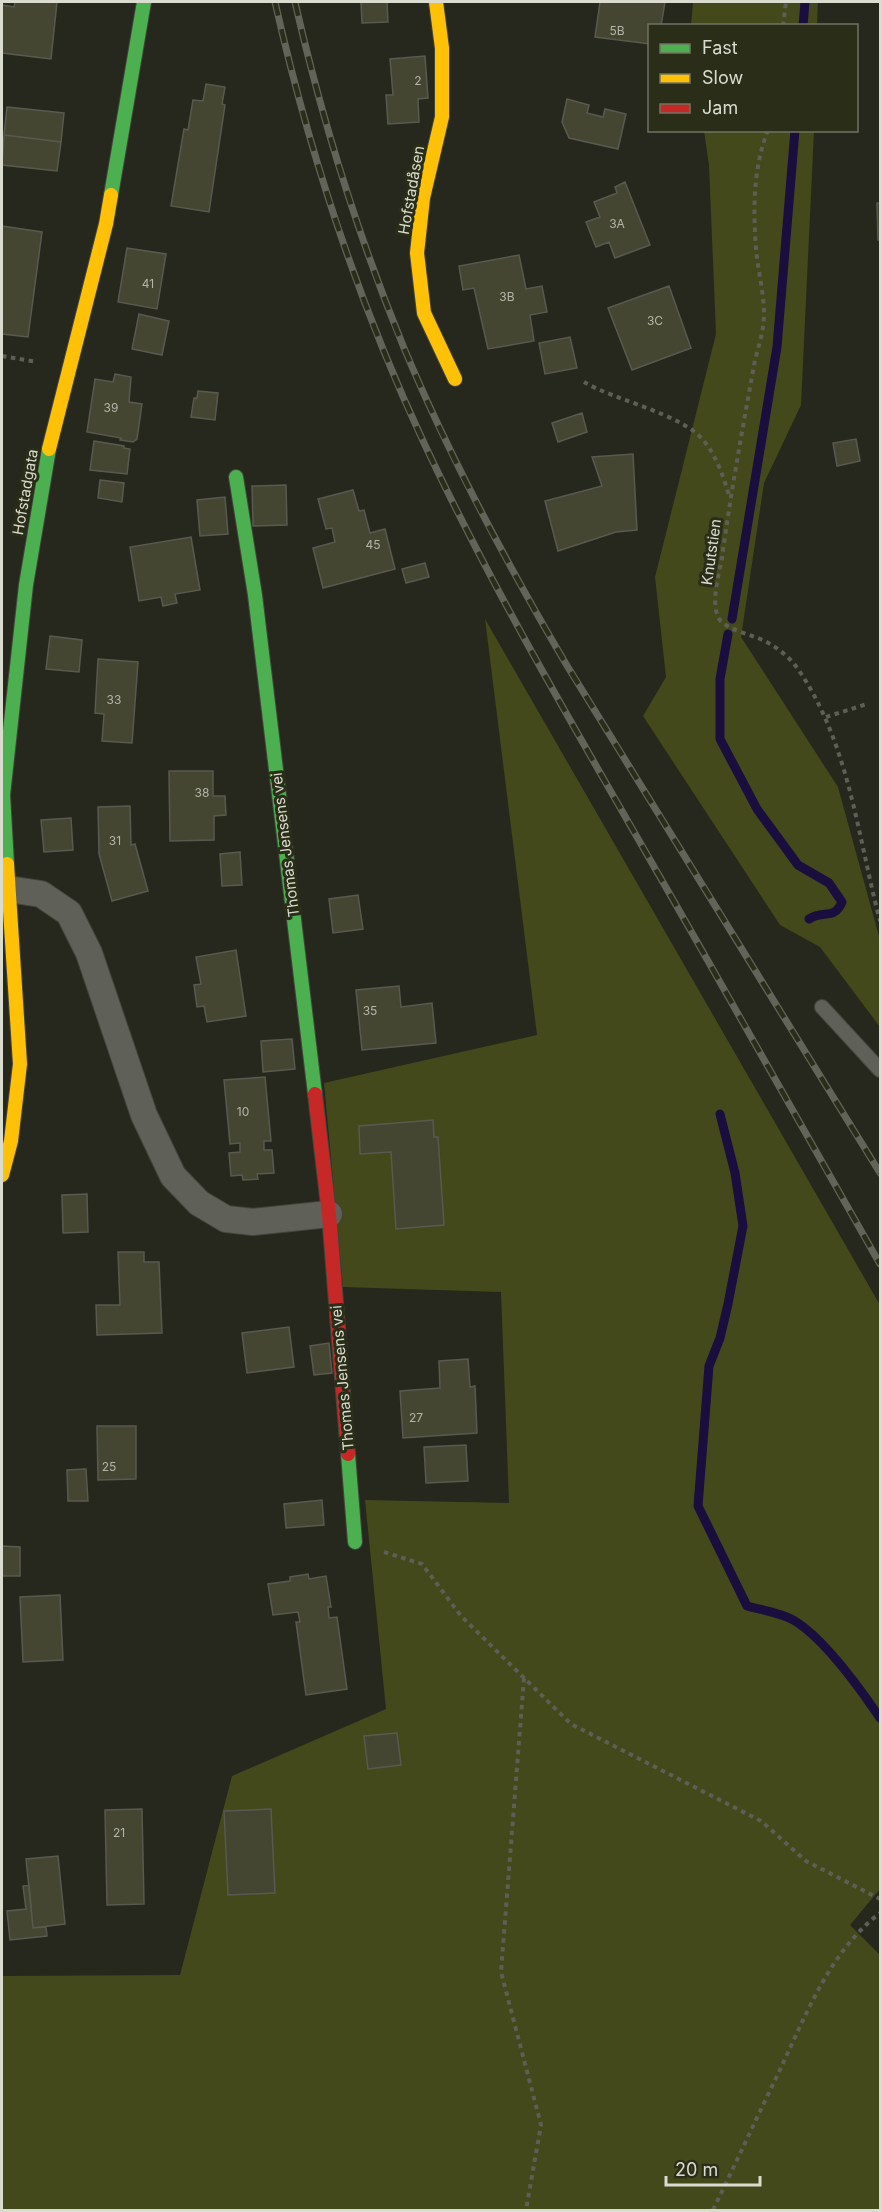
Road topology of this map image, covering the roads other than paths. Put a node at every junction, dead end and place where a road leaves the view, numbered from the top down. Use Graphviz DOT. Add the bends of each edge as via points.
graph roads {
  1 [pos="144,2"];
  2 [pos="436,2"];
  3 [pos="455,379"];
  4 [pos="236,477"];
  5 [pos="8,889"];
  6 [pos="822,1008"];
  7 [pos="880,1070"];
  8 [pos="2,1175"];
  9 [pos="329,1214"];
  10 [pos="355,1542"];
  1 -- 5 [label="street, Hofstadgata" via="105,225 48,453 26,585 3,795"];
  2 -- 3 [label="street, Hofstadåsen" via="442,48 442,117 423,198 417,253 424,313"];
  4 -- 9 [label="street, Thomas Jensens vei" via="255,595"];
  5 -- 8 [label="street, Hofstadgata" via="20,1064 11,1141"];
  5 -- 9 [label="street" via="41,894 69,912 89,953 144,1115 173,1176 199,1203 226,1219 253,1222"];
  6 -- 7 [label="lane"];
  9 -- 10 [label="street, Thomas Jensens vei"];
}
